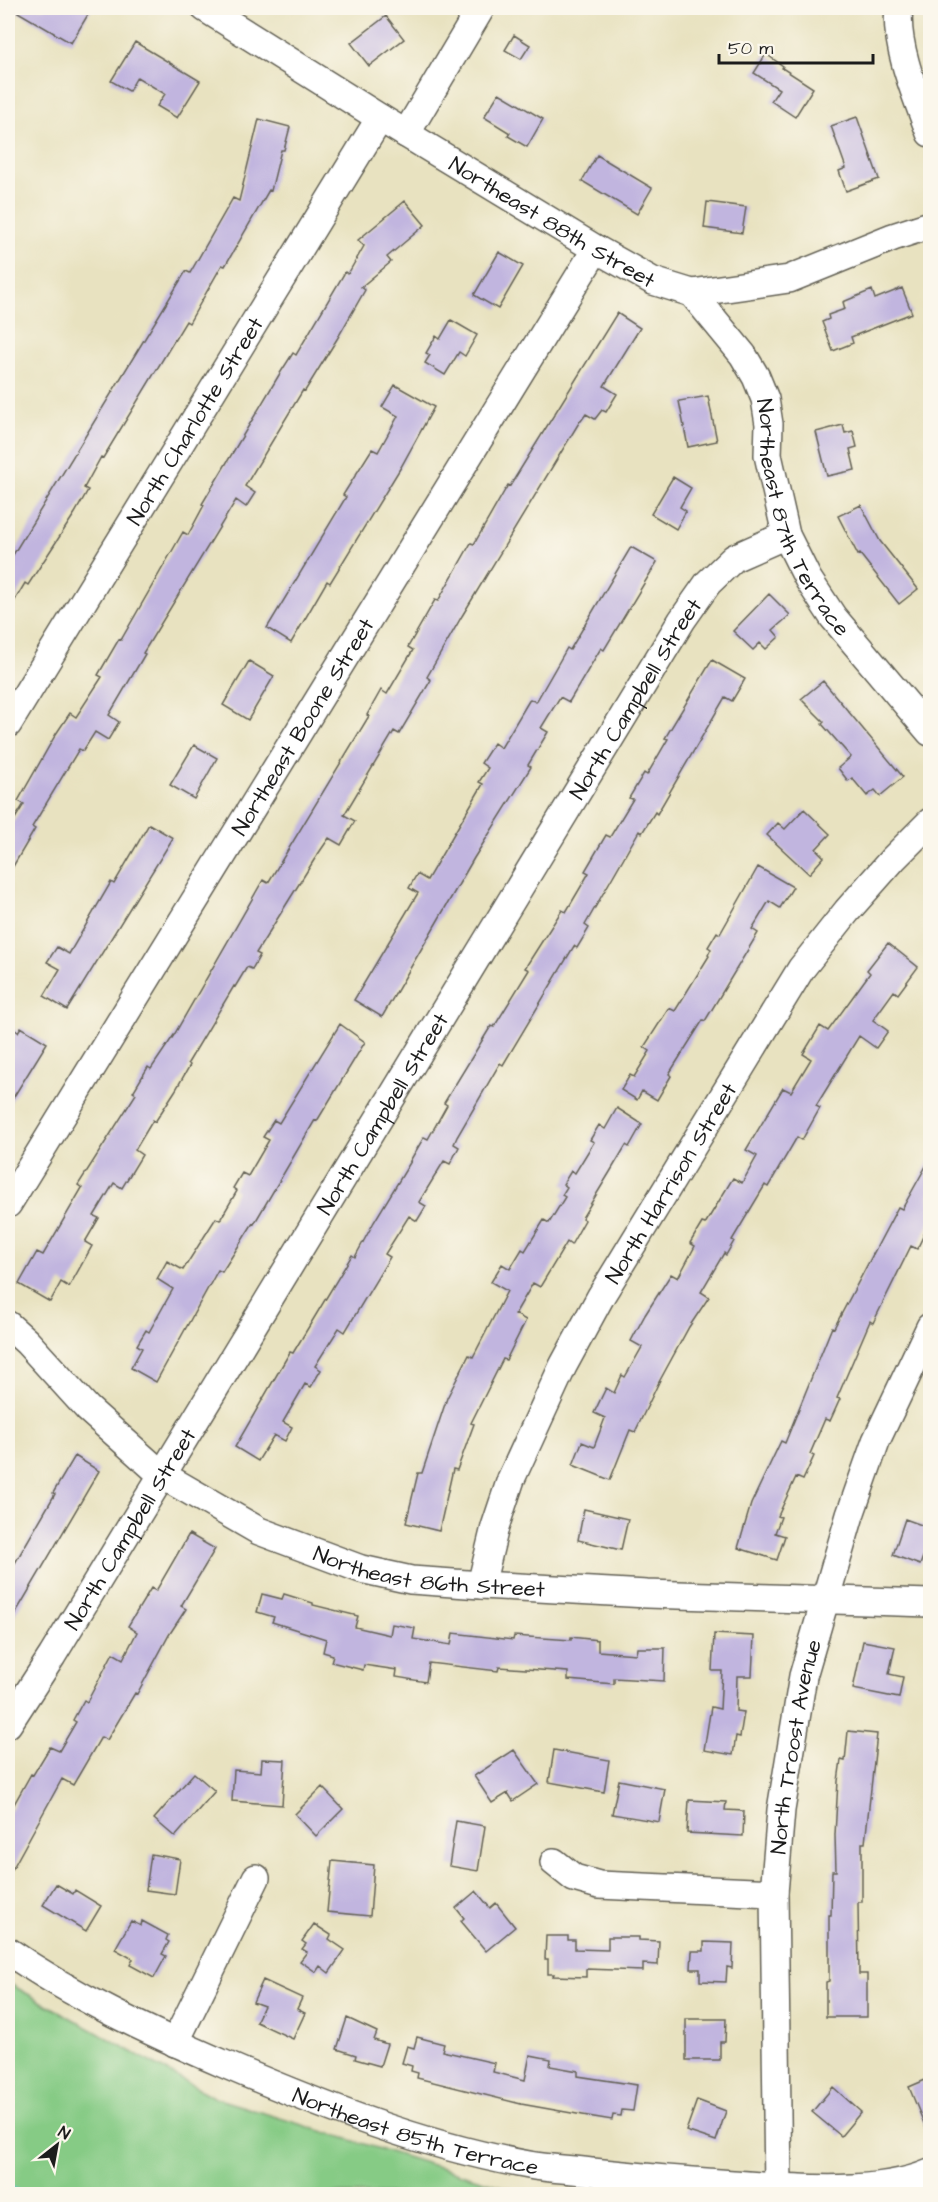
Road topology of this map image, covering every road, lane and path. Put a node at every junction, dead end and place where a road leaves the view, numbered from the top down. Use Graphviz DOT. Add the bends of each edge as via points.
graph roads {
  1 [pos="205,8"];
  2 [pos="481,8"];
  3 [pos="899,8"];
  4 [pos="380,117"];
  5 [pos="930,133"];
  6 [pos="406,134"];
  7 [pos="930,225"];
  8 [pos="596,249"];
  9 [pos="692,293"];
  10 [pos="786,535"];
  11 [pos="10,713"];
  12 [pos="930,732"];
  13 [pos="930,822"];
  14 [pos="8,1204"];
  15 [pos="8,1325"];
  16 [pos="930,1328"];
  17 [pos="162,1475"];
  18 [pos="481,1585"];
  19 [pos="824,1599"];
  20 [pos="930,1604"];
  21 [pos="8,1724"];
  22 [pos="554,1862"];
  23 [pos="256,1878"];
  24 [pos="774,1893"];
  25 [pos="8,1951"];
  26 [pos="175,2043"];
  27 [pos="930,2173"];
  28 [pos="778,2187"];
  1 -- 4 [label="street, Northeast 88th Street"];
  2 -- 6 [label="street"];
  3 -- 5 [label="street" via="902,46"];
  4 -- 6 [label="street, Northeast 88th Street"];
  4 -- 11 [label="street, North Charlotte Street"];
  6 -- 8 [label="street, Northeast 88th Street"];
  7 -- 9 [label="street, Northeast 88th Street" via="789,279"];
  8 -- 9 [label="street, Northeast 88th Street" via="653,281"];
  8 -- 14 [label="street, Northeast Boone Street"];
  9 -- 10 [label="street, Northeast 87th Terrace" via="743,355 765,399 768,456"];
  10 -- 12 [label="street, Northeast 87th Terrace" via="833,617"];
  10 -- 17 [label="street, North Campbell Street" via="734,558 708,583 682,621"];
  13 -- 18 [label="street, North Harrison Street" via="847,911 801,969 601,1296 562,1366 512,1479"];
  15 -- 17 [label="street, Northeast 86th Street" via="88,1409"];
  16 -- 19 [label="street, North Troost Avenue" via="876,1442"];
  17 -- 18 [label="street, Northeast 86th Street" via="259,1531 320,1555 411,1580"];
  17 -- 21 [label="street, North Campbell Street"];
  18 -- 19 [label="street, Northeast 86th Street"];
  19 -- 20 [label="street, Northeast 86th Street"];
  19 -- 24 [label="street, North Troost Avenue" via="803,1676 781,1810"];
  22 -- 24 [label="street" via="574,1878 599,1885"];
  23 -- 26 [label="street"];
  24 -- 28 [label="street, North Troost Avenue"];
  25 -- 26 [label="street, Northeast 85th Terrace" via="86,1998"];
  26 -- 28 [label="street, Northeast 85th Terrace" via="301,2097 423,2139 529,2165"];
  27 -- 28 [label="street, Northeast 85th Terrace" via="915,2179 849,2188"];
}
